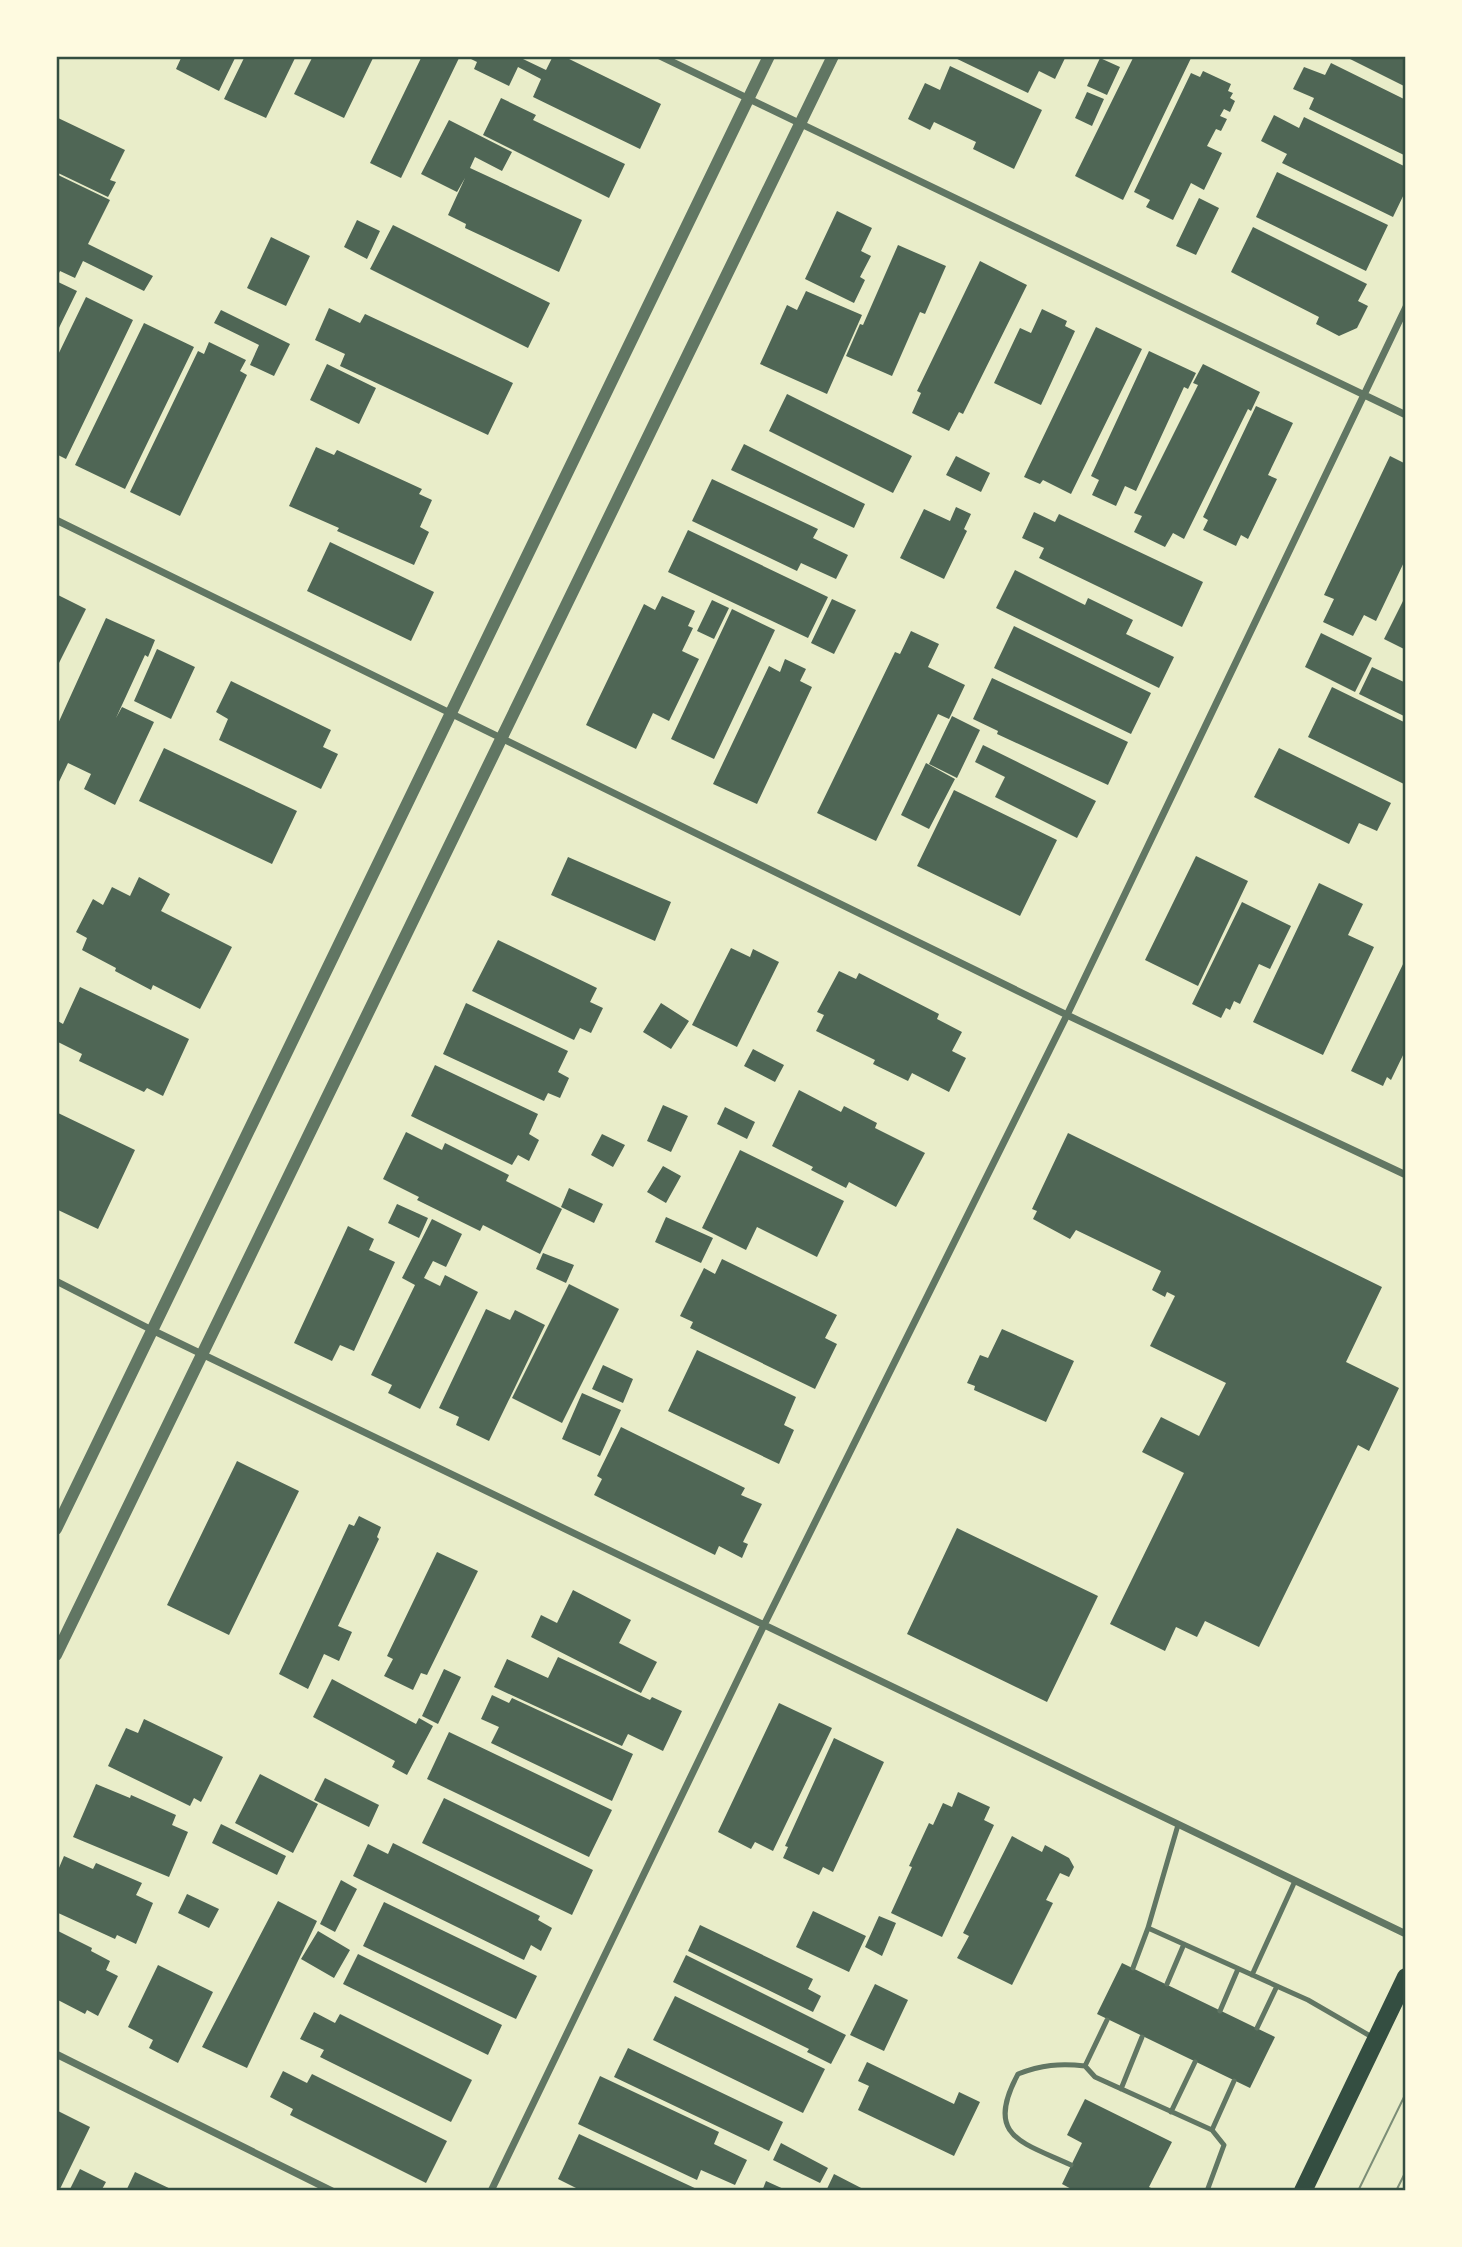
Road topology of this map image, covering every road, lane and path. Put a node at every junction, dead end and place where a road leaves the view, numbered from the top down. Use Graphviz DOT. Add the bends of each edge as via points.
graph roads {
  1 [pos="660,56"];
  2 [pos="769,56"];
  3 [pos="833,56"];
  4 [pos="748,99"];
  5 [pos="800,123"];
  6 [pos="1406,307"];
  7 [pos="1364,394"];
  8 [pos="1406,415"];
  9 [pos="56,520"];
  10 [pos="451,713"];
  11 [pos="501,738"];
  12 [pos="1067,1015"];
  13 [pos="1406,1175"];
  14 [pos="56,1281"];
  15 [pos="152,1329"];
  16 [pos="202,1353"];
  17 [pos="56,1529"];
  18 [pos="764,1625"];
  19 [pos="56,1655"];
  20 [pos="1178,1825"];
  21 [pos="1295,1881"];
  22 [pos="1148,1928"];
  23 [pos="1406,1934"];
  24 [pos="1184,1944"];
  25 [pos="1133,1968"];
  26 [pos="1238,1969"];
  27 [pos="1252,1975"];
  28 [pos="1406,1977"];
  29 [pos="1167,1984"];
  30 [pos="1278,1986"];
  31 [pos="1220,2011"];
  32 [pos="1107,2020"];
  33 [pos="1257,2028"];
  34 [pos="1142,2037"];
  35 [pos="1376,2040"];
  36 [pos="56,2054"];
  37 [pos="1195,2062"];
  38 [pos="1085,2066"];
  39 [pos="1234,2081"];
  40 [pos="1121,2089"];
  41 [pos="1171,2112"];
  42 [pos="1212,2130"];
  43 [pos="1071,2165"];
  44 [pos="332,2191"];
  45 [pos="491,2191"];
  46 [pos="1207,2191"];
  47 [pos="1303,2191"];
  1 -- 4 [label="street"];
  2 -- 4 [label="street"];
  3 -- 5 [label="street"];
  4 -- 5 [label="street"];
  4 -- 10 [label="street"];
  5 -- 7 [label="street"];
  5 -- 11 [label="street"];
  6 -- 7 [label="street"];
  7 -- 8 [label="street"];
  7 -- 12 [label="street"];
  9 -- 10 [label="street"];
  10 -- 11 [label="street"];
  10 -- 15 [label="street"];
  11 -- 12 [label="street"];
  11 -- 16 [label="street"];
  12 -- 13 [label="street"];
  12 -- 18 [label="street"];
  14 -- 15 [label="street"];
  15 -- 16 [label="street"];
  15 -- 17 [label="street"];
  16 -- 18 [label="street"];
  16 -- 19 [label="street"];
  18 -- 20 [label="street"];
  18 -- 45 [label="street"];
  20 -- 21 [label="street"];
  20 -- 22 [label="lane"];
  21 -- 23 [label="street"];
  21 -- 27 [label="lane"];
  22 -- 24 [label="lane"];
  22 -- 25 [label="lane"];
  24 -- 26 [label="lane"];
  24 -- 29 [label="lane"];
  26 -- 27 [label="lane"];
  26 -- 31 [label="lane"];
  27 -- 30 [label="lane"];
  28 -- 35 [label="main road"];
  30 -- 33 [label="lane"];
  30 -- 35 [label="lane"];
  32 -- 38 [label="lane"];
  34 -- 40 [label="lane"];
  35 -- 47 [label="main road"];
  36 -- 44 [label="street"];
  37 -- 41 [label="lane"];
  38 -- 40 [label="lane" via="1095,2077"];
  38 -- 43 [label="lane" via="1064,2063 1017,2074 1006,2095 1004,2113 1014,2138"];
  39 -- 42 [label="lane"];
  40 -- 41 [label="lane"];
  41 -- 42 [label="lane"];
  42 -- 46 [label="lane" via="1224,2145"];
}
